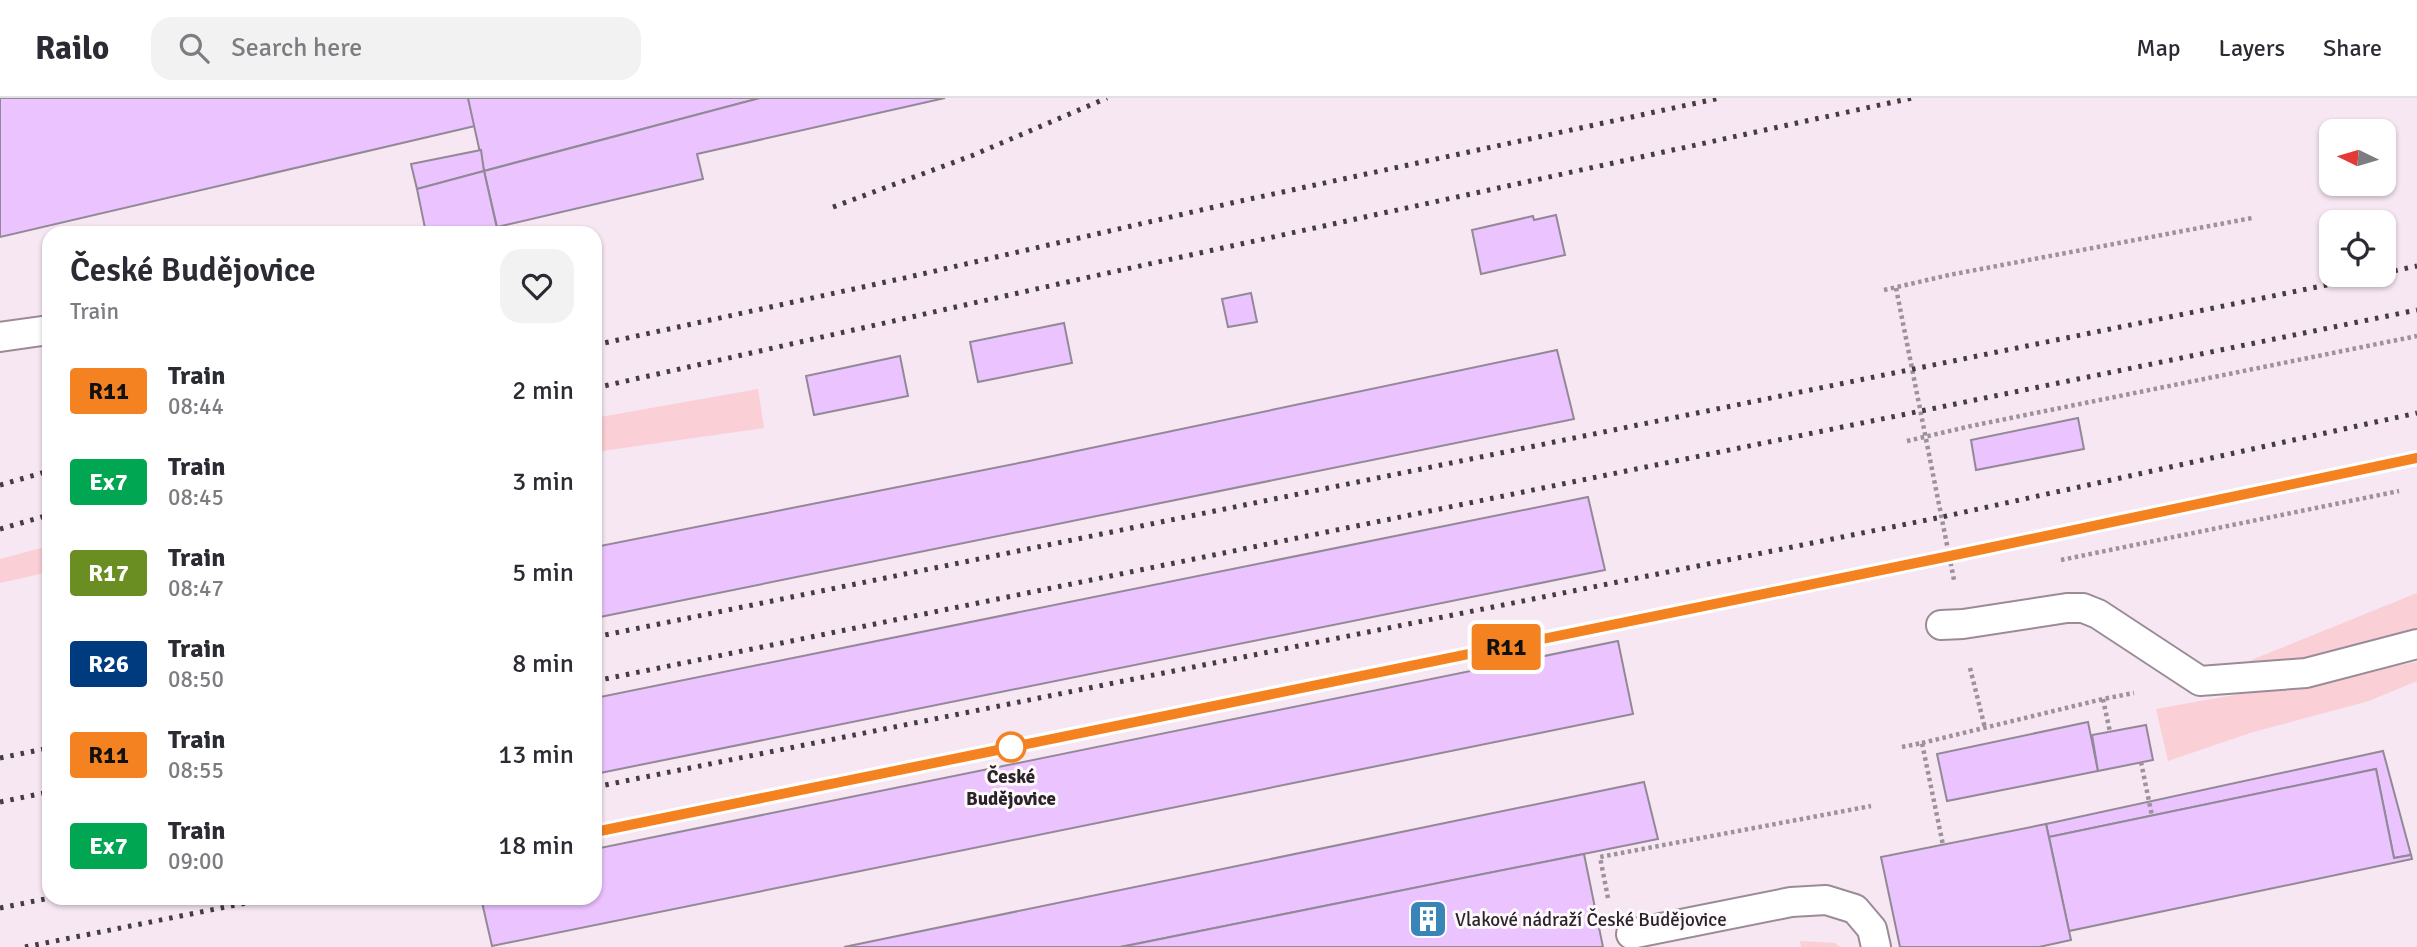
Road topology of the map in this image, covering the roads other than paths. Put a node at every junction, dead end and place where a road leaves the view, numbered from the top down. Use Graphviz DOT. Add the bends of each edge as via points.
graph roads {
  1 [pos="42,331"];
  2 [pos="0,337"];
  3 [pos="1952,625"];
  4 [pos="2417,644"];
  5 [pos="1631,934"];
  6 [pos="1876,947"];
  1 -- 2 [label="lane"];
  3 -- 4 [label="lane" via="2083,608 2200,681 2306,673"];
  5 -- 6 [label="lane" via="1791,902 1826,900 1855,909 1872,929"];
}
